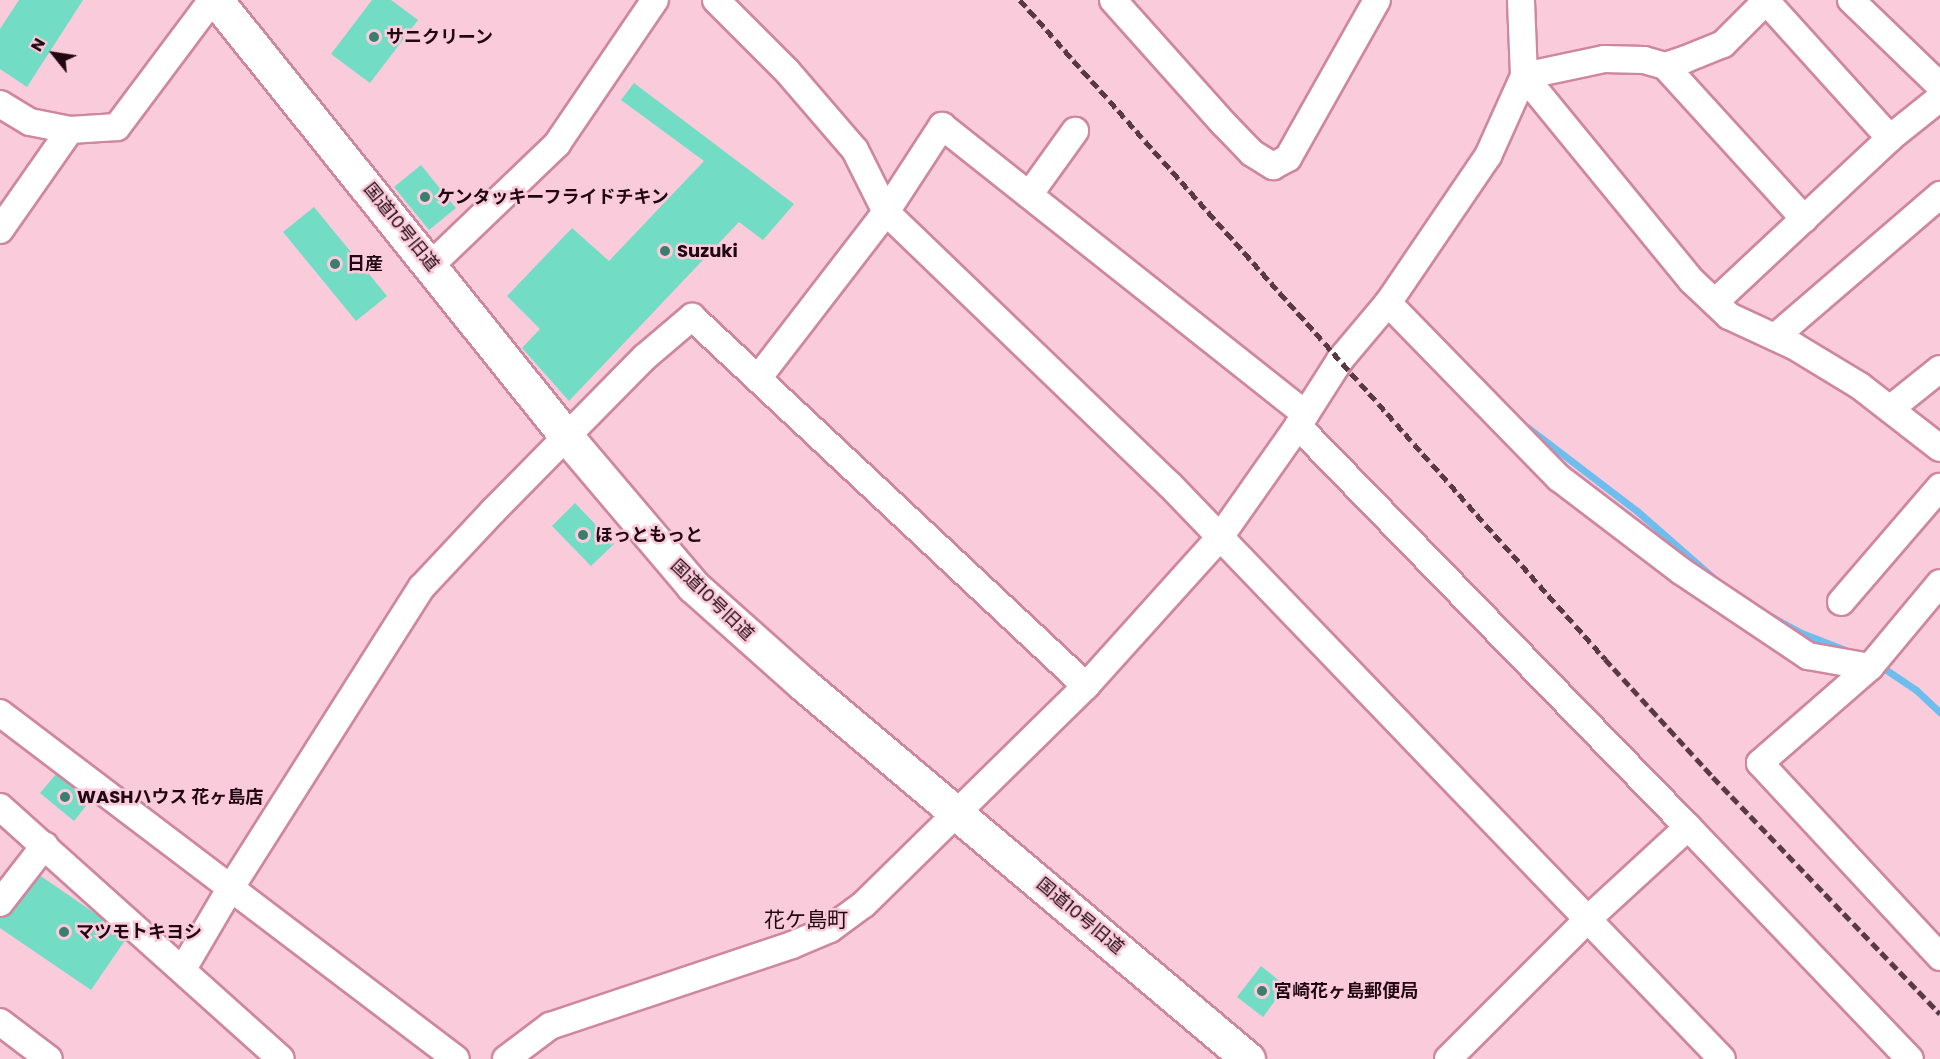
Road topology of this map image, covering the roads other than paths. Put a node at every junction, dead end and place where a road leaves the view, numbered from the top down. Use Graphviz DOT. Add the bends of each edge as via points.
graph roads {
  1 [pos="214,0"];
  2 [pos="655,0"];
  3 [pos="1113,0"];
  4 [pos="1377,0"];
  5 [pos="1521,0"];
  6 [pos="1851,0"];
  7 [pos="1766,1"];
  8 [pos="722,2"];
  9 [pos="1665,66"];
  10 [pos="1524,76"];
  11 [pos="1940,86"];
  12 [pos="1940,98"];
  13 [pos="0,104"];
  14 [pos="70,130"];
  15 [pos="1075,131"];
  16 [pos="1890,138"];
  17 [pos="1029,195"];
  18 [pos="1940,195"];
  19 [pos="886,212"];
  20 [pos="1804,219"];
  21 [pos="0,230"];
  22 [pos="431,265"];
  23 [pos="1715,302"];
  24 [pos="1388,303"];
  25 [pos="1775,337"];
  26 [pos="1940,369"];
  27 [pos="759,376"];
  28 [pos="1890,409"];
  29 [pos="1302,420"];
  30 [pos="566,436"];
  31 [pos="1940,448"];
  32 [pos="1940,487"];
  33 [pos="1220,537"];
  34 [pos="1940,583"];
  35 [pos="1841,602"];
  36 [pos="1870,667"];
  37 [pos="1086,686"];
  38 [pos="0,713"];
  39 [pos="0,807"];
  40 [pos="958,812"];
  41 [pos="1688,826"];
  42 [pos="45,845"];
  43 [pos="230,889"];
  44 [pos="0,903"];
  45 [pos="1588,919"];
  46 [pos="1940,957"];
  47 [pos="183,969"];
  48 [pos="0,1022"];
  49 [pos="50,1059"];
  50 [pos="282,1059"];
  51 [pos="456,1059"];
  52 [pos="506,1059"];
  53 [pos="1248,1059"];
  54 [pos="1448,1059"];
  55 [pos="1722,1059"];
  56 [pos="1910,1059"];
  1 -- 14 [label="street" via="117,127"];
  1 -- 22 [label="street, 国道10号旧道"];
  2 -- 22 [label="street" via="557,144"];
  3 -- 4 [label="street" via="1251,153 1273,166 1288,158"];
  5 -- 10 [label="street"];
  6 -- 11 [label="street"];
  7 -- 9 [label="street" via="1723,44"];
  7 -- 16 [label="street"];
  8 -- 19 [label="street" via="855,150"];
  9 -- 10 [label="street" via="1644,60 1604,59"];
  9 -- 20 [label="street"];
  10 -- 23 [label="street" via="1692,281"];
  10 -- 24 [label="street" via="1488,156"];
  12 -- 16 [label="street"];
  13 -- 14 [label="street" via="30,122"];
  14 -- 21 [label="street"];
  15 -- 17 [label="street"];
  16 -- 20 [label="street"];
  17 -- 19 [label="street" via="942,126"];
  17 -- 29 [label="street"];
  18 -- 25 [label="street"];
  19 -- 27 [label="street"];
  19 -- 33 [label="street"];
  20 -- 23 [label="street"];
  22 -- 30 [label="street, 国道10号旧道"];
  23 -- 25 [label="street" via="1729,316"];
  24 -- 29 [label="street" via="1340,360"];
  24 -- 36 [label="street" via="1559,478 1681,571 1808,656"];
  25 -- 28 [label="street" via="1860,386"];
  26 -- 28 [label="street"];
  27 -- 30 [label="street" via="692,317 645,357"];
  27 -- 37 [label="street"];
  28 -- 31 [label="street"];
  29 -- 33 [label="street"];
  29 -- 41 [label="street"];
  30 -- 40 [label="street, 国道10号旧道" via="693,586 803,684"];
  30 -- 43 [label="street" via="422,587"];
  32 -- 35 [label="street"];
  33 -- 37 [label="street"];
  33 -- 45 [label="street"];
  34 -- 36 [label="street"];
  36 -- 46 [label="street" via="1761,763"];
  37 -- 40 [label="street"];
  38 -- 43 [label="street"];
  39 -- 42 [label="street"];
  40 -- 52 [label="street" via="864,904 830,929 550,1026"];
  40 -- 53 [label="street, 国道10号旧道"];
  41 -- 45 [label="street"];
  41 -- 56 [label="street"];
  42 -- 44 [label="street"];
  42 -- 47 [label="street"];
  43 -- 47 [label="street"];
  43 -- 51 [label="street"];
  45 -- 54 [label="street"];
  45 -- 55 [label="street"];
  47 -- 50 [label="street"];
  48 -- 49 [label="street"];
}
